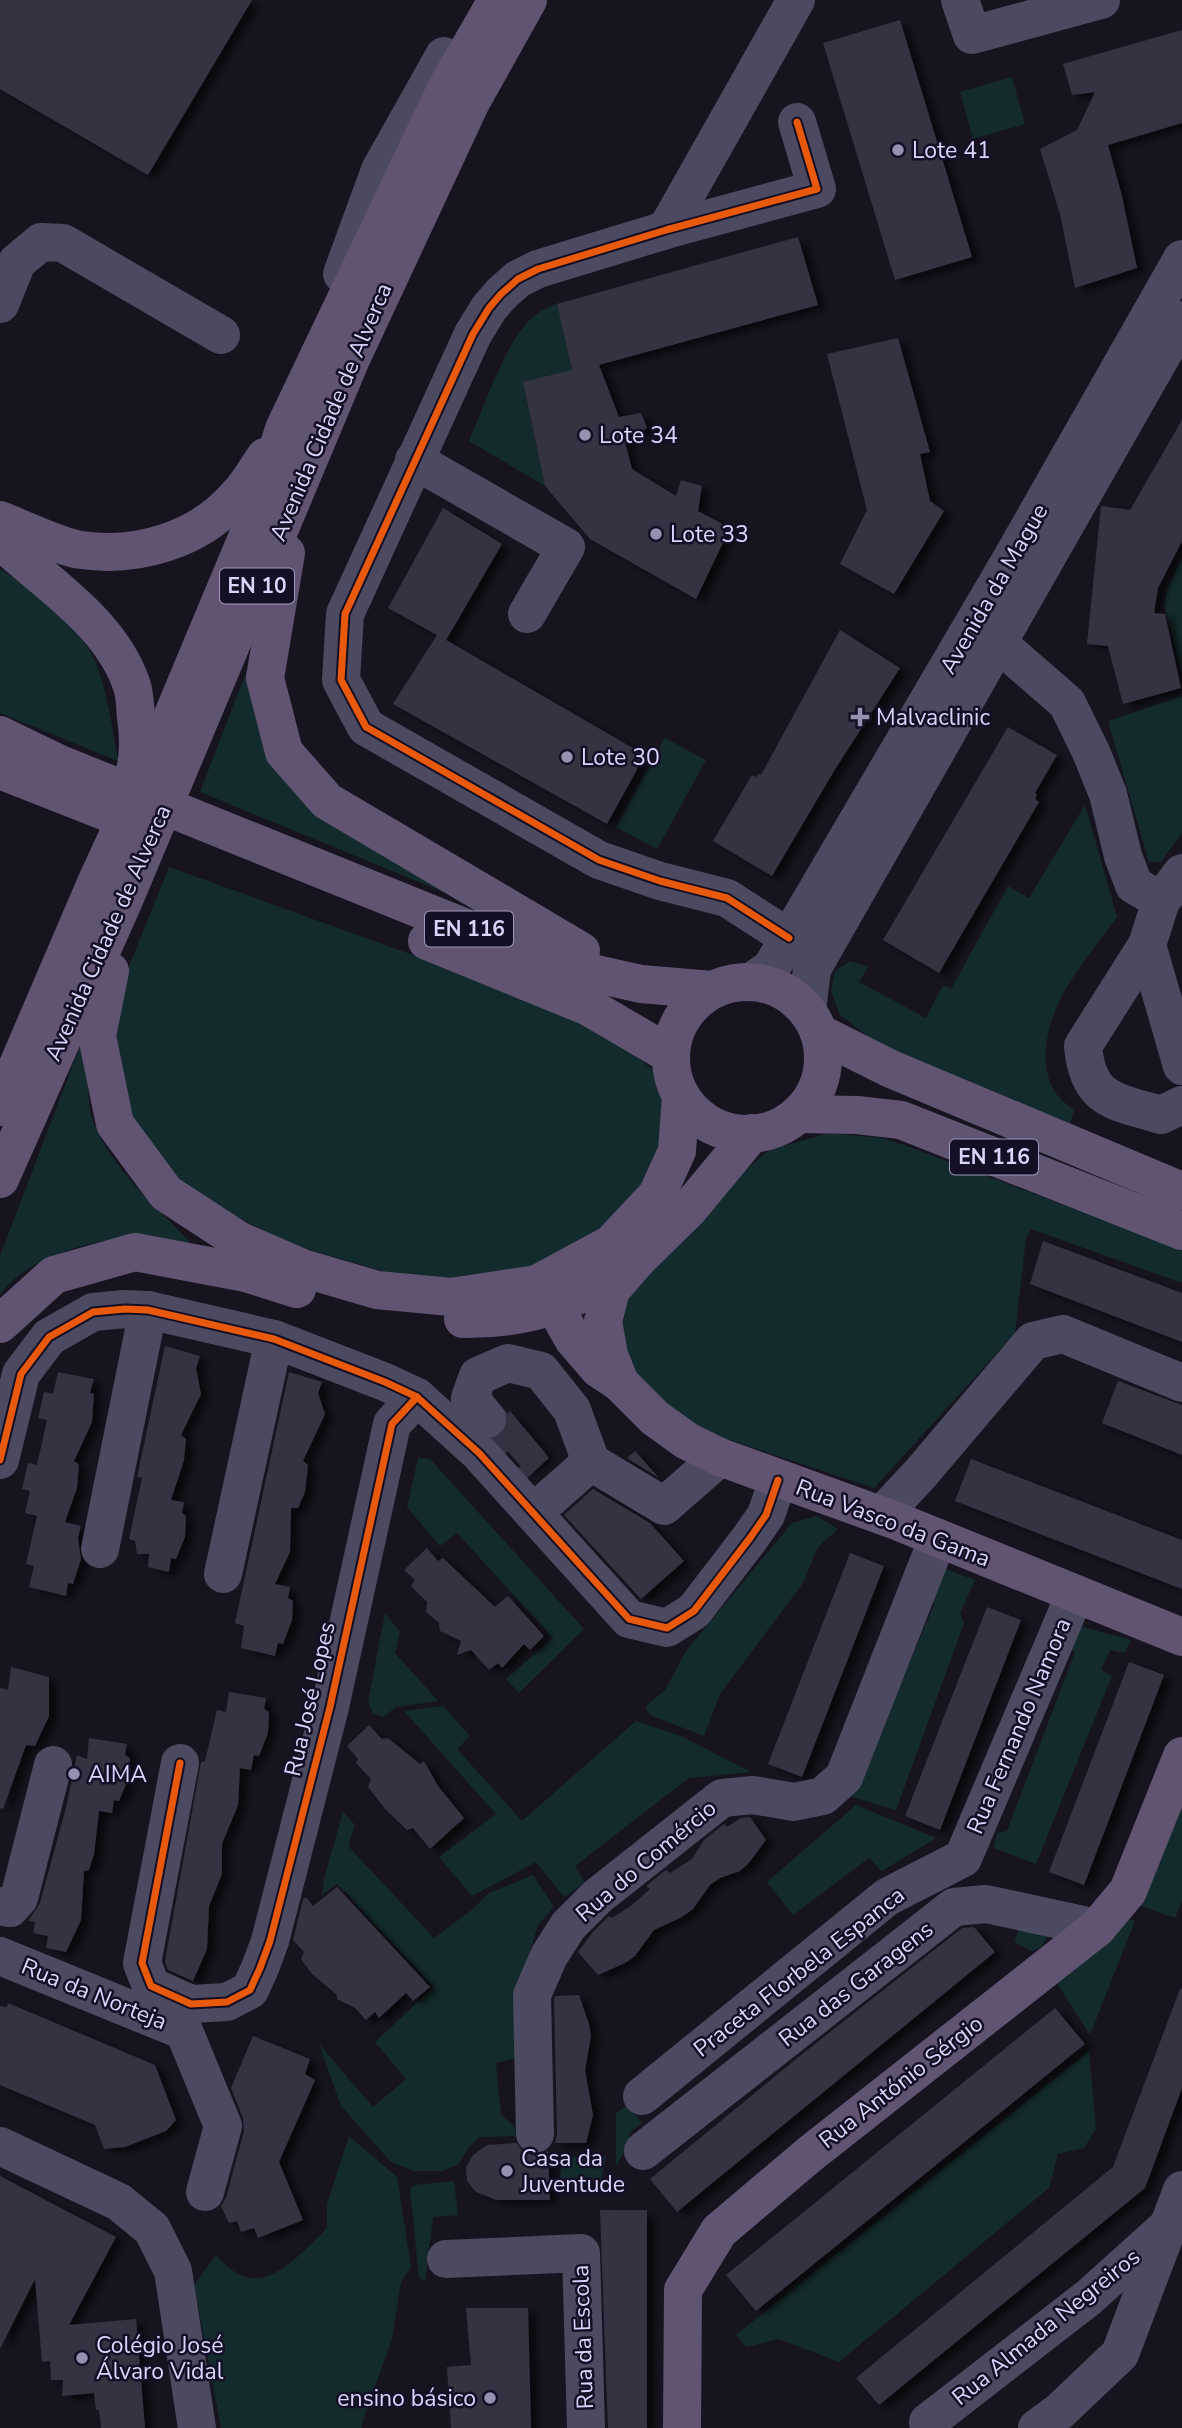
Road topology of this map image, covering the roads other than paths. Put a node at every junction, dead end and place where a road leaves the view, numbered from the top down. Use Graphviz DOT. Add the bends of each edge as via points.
graph roads {
  1 [pos="477,0"];
  2 [pos="497,0"];
  3 [pos="528,0"];
  4 [pos="796,0"];
  5 [pos="960,0"];
  6 [pos="1101,0"];
  7 [pos="797,122"];
  8 [pos="666,230"];
  9 [pos="1182,259"];
  10 [pos="0,304"];
  11 [pos="221,335"];
  12 [pos="1178,338"];
  13 [pos="318,356"];
  14 [pos="284,429"];
  15 [pos="414,460"];
  16 [pos="297,489"];
  17 [pos="0,520"];
  18 [pos="0,540"];
  19 [pos="527,614"];
  20 [pos="998,643"];
  21 [pos="0,735"];
  22 [pos="0,770"];
  23 [pos="51,776"];
  24 [pos="233,847"];
  25 [pos="1171,887"];
  26 [pos="110,891"];
  27 [pos="789,939"];
  28 [pos="1147,945"];
  29 [pos="751,982"];
  30 [pos="641,984"];
  31 [pos="712,990"];
  32 [pos="813,1022"];
  33 [pos="671,1055"];
  34 [pos="1182,1066"];
  35 [pos="681,1096"];
  36 [pos="1182,1105"];
  37 [pos="0,1107"];
  38 [pos="799,1114"];
  39 [pos="752,1133"];
  40 [pos="0,1179"];
  41 [pos="1182,1191"];
  42 [pos="658,1195"];
  43 [pos="1182,1231"];
  44 [pos="637,1260"];
  45 [pos="555,1307"];
  46 [pos="148,1310"];
  47 [pos="0,1324"];
  48 [pos="274,1339"];
  49 [pos="620,1383"];
  50 [pos="1182,1383"];
  51 [pos="417,1397"];
  52 [pos="487,1419"];
  53 [pos="720,1457"];
  54 [pos="0,1460"];
  55 [pos="592,1462"];
  56 [pos="778,1480"];
  57 [pos="541,1492"];
  58 [pos="882,1515"];
  59 [pos="938,1538"];
  60 [pos="100,1549"];
  61 [pos="223,1574"];
  62 [pos="1075,1594"];
  63 [pos="1182,1637"];
  64 [pos="1182,1756"];
  65 [pos="180,1763"];
  66 [pos="53,1765"];
  67 [pos="963,1858"];
  68 [pos="0,1906"];
  69 [pos="1097,1928"];
  70 [pos="0,1956"];
  71 [pos="642,2096"];
  72 [pos="535,2134"];
  73 [pos="0,2146"];
  74 [pos="643,2151"];
  75 [pos="1182,2190"];
  76 [pos="205,2192"];
  77 [pos="1168,2226"];
  78 [pos="446,2259"];
  79 [pos="197,2428"];
  80 [pos="586,2428"];
  81 [pos="682,2428"];
  82 [pos="930,2428"];
  83 [pos="1037,2428"];
  1 -- 13 [label="street" via="380,170"];
  2 -- 13 [label="main road, Avenida Cidade de Alverca / EN 10" via="447,87"];
  3 -- 16 [label="main road, Avenida Cidade de Alverca / EN 10" via="465,114 351,359"];
  4 -- 8 [label="street"];
  5 -- 6 [label="street" via="972,35"];
  7 -- 8 [label="street" via="817,189"];
  8 -- 15 [label="street" via="538,269 501,294 473,334"];
  9 -- 27 [label="street, Avenida da Mague"];
  10 -- 11 [label="street" via="17,262 41,242 63,243"];
  12 -- 20 [label="street, Avenida da Mague"];
  13 -- 14 [label="main road, Avenida Cidade de Alverca / EN 10"];
  14 -- 17 [label="main road" via="237,496 203,526 171,542 127,550 79,550"];
  14 -- 26 [label="main road, Avenida Cidade de Alverca / EN 10" via="259,509 167,729"];
  15 -- 19 [label="street" via="566,547"];
  15 -- 27 [label="street" via="345,614 341,680 366,727 600,860 727,898"];
  16 -- 26 [label="main road, Avenida Cidade de Alverca / EN 10"];
  16 -- 30 [label="main road" via="265,678 285,752 327,801"];
  18 -- 26 [label="main road" via="87,616 114,649 132,686 138,733 135,773"];
  20 -- 25 [label="street" via="1067,703 1108,794 1134,885"];
  20 -- 32 [label="street, Avenida da Mague" via="812,969"];
  21 -- 23 [label="main road, EN 116"];
  22 -- 23 [label="main road, EN 116"];
  23 -- 24 [label="main road, EN 116"];
  24 -- 30 [label="main road, EN 116" via="592,973"];
  24 -- 33 [label="main road, EN 116" via="589,1007"];
  25 -- 28 [label="street"];
  26 -- 37 [label="main road, Avenida Cidade de Alverca / EN 10"];
  26 -- 40 [label="main road, Avenida Cidade de Alverca / EN 10"];
  26 -- 42 [label="main road" via="97,1036 115,1124 166,1193 238,1240 302,1268 377,1290 451,1297 537,1284 611,1244"];
  27 -- 29 [label="street, Avenida da Mague" via="771,968"];
  28 -- 34 [label="street"];
  28 -- 36 [label="street" via="1083,1046 1085,1064 1096,1089 1111,1100 1161,1115"];
  29 -- 31 [label="main road"];
  29 -- 32 [label="main road" via="792,996"];
  30 -- 31 [label="main road, EN 116"];
  31 -- 33 [label="main road" via="682,1018"];
  32 -- 38 [label="main road" via="823,1055 821,1077"];
  32 -- 41 [label="main road, EN 116" via="891,1069"];
  33 -- 35 [label="main road"];
  35 -- 39 [label="main road" via="694,1113 712,1125"];
  35 -- 42 [label="main road" via="677,1151"];
  38 -- 39 [label="main road" via="777,1128"];
  38 -- 43 [label="main road, EN 116" via="901,1120"];
  39 -- 44 [label="main road" via="688,1210"];
  42 -- 45 [label="main road" via="642,1226 620,1253 567,1287"];
  44 -- 45 [label="main road"];
  44 -- 49 [label="main road" via="611,1290 603,1321"];
  45 -- 47 [label="main road" via="474,1319 436,1318 372,1308 246,1273 135,1252 54,1275"];
  45 -- 49 [label="main road, Rua Vasco da Gama" via="590,1359"];
  46 -- 48 [label="street"];
  46 -- 54 [label="street" via="93,1312 49,1337 21,1374"];
  46 -- 60 [label="street"];
  48 -- 51 [label="street"];
  48 -- 61 [label="street"];
  49 -- 53 [label="main road, Rua Vasco da Gama" via="655,1418"];
  50 -- 58 [label="street" via="1063,1334 1033,1341"];
  51 -- 57 [label="street" via="479,1453"];
  51 -- 65 [label="street, Rua José Lopes" via="392,1424 330,1707 270,1941 250,1990 227,2002 191,2004 151,1986 142,1963"];
  52 -- 55 [label="street" via="471,1398 478,1376 508,1363 541,1371 572,1410"];
  53 -- 55 [label="street" via="664,1506"];
  53 -- 56 [label="main road, Rua Vasco da Gama"];
  55 -- 57 [label="street"];
  56 -- 57 [label="street" via="766,1515 750,1538 694,1611 667,1628 629,1619"];
  56 -- 58 [label="main road, Rua Vasco da Gama"];
  58 -- 59 [label="main road, Rua Vasco da Gama"];
  59 -- 62 [label="main road, Rua Vasco da Gama"];
  59 -- 72 [label="street, Rua do Comércio" via="844,1777 823,1796 794,1802 753,1795 722,1798 598,1896 568,1927 532,1995"];
  62 -- 63 [label="main road, Rua Vasco da Gama"];
  62 -- 67 [label="street, Rua Fernando Namora"];
  64 -- 69 [label="main road, Rua António Sérgio" via="1128,1891"];
  66 -- 68 [label="street" via="19,1898 10,1908"];
  67 -- 71 [label="street, Praceta Florbela Espanca" via="887,1897"];
  69 -- 74 [label="street, Rua das Garagens" via="986,1904 954,1907"];
  69 -- 81 [label="main road, Rua António Sérgio" via="719,2231 683,2290"];
  70 -- 76 [label="street, Rua da Norteja" via="184,2031 223,2126"];
  73 -- 79 [label="street" via="119,2202 152,2229 173,2271"];
  75 -- 77 [label="street, Rua Almada Negreiros"];
  77 -- 82 [label="street, Rua Almada Negreiros" via="1088,2298 928,2422"];
  77 -- 83 [label="street, Rua Almada Negreiros" via="1120,2354"];
  78 -- 80 [label="street, Rua da Escola" via="581,2253"];
}
